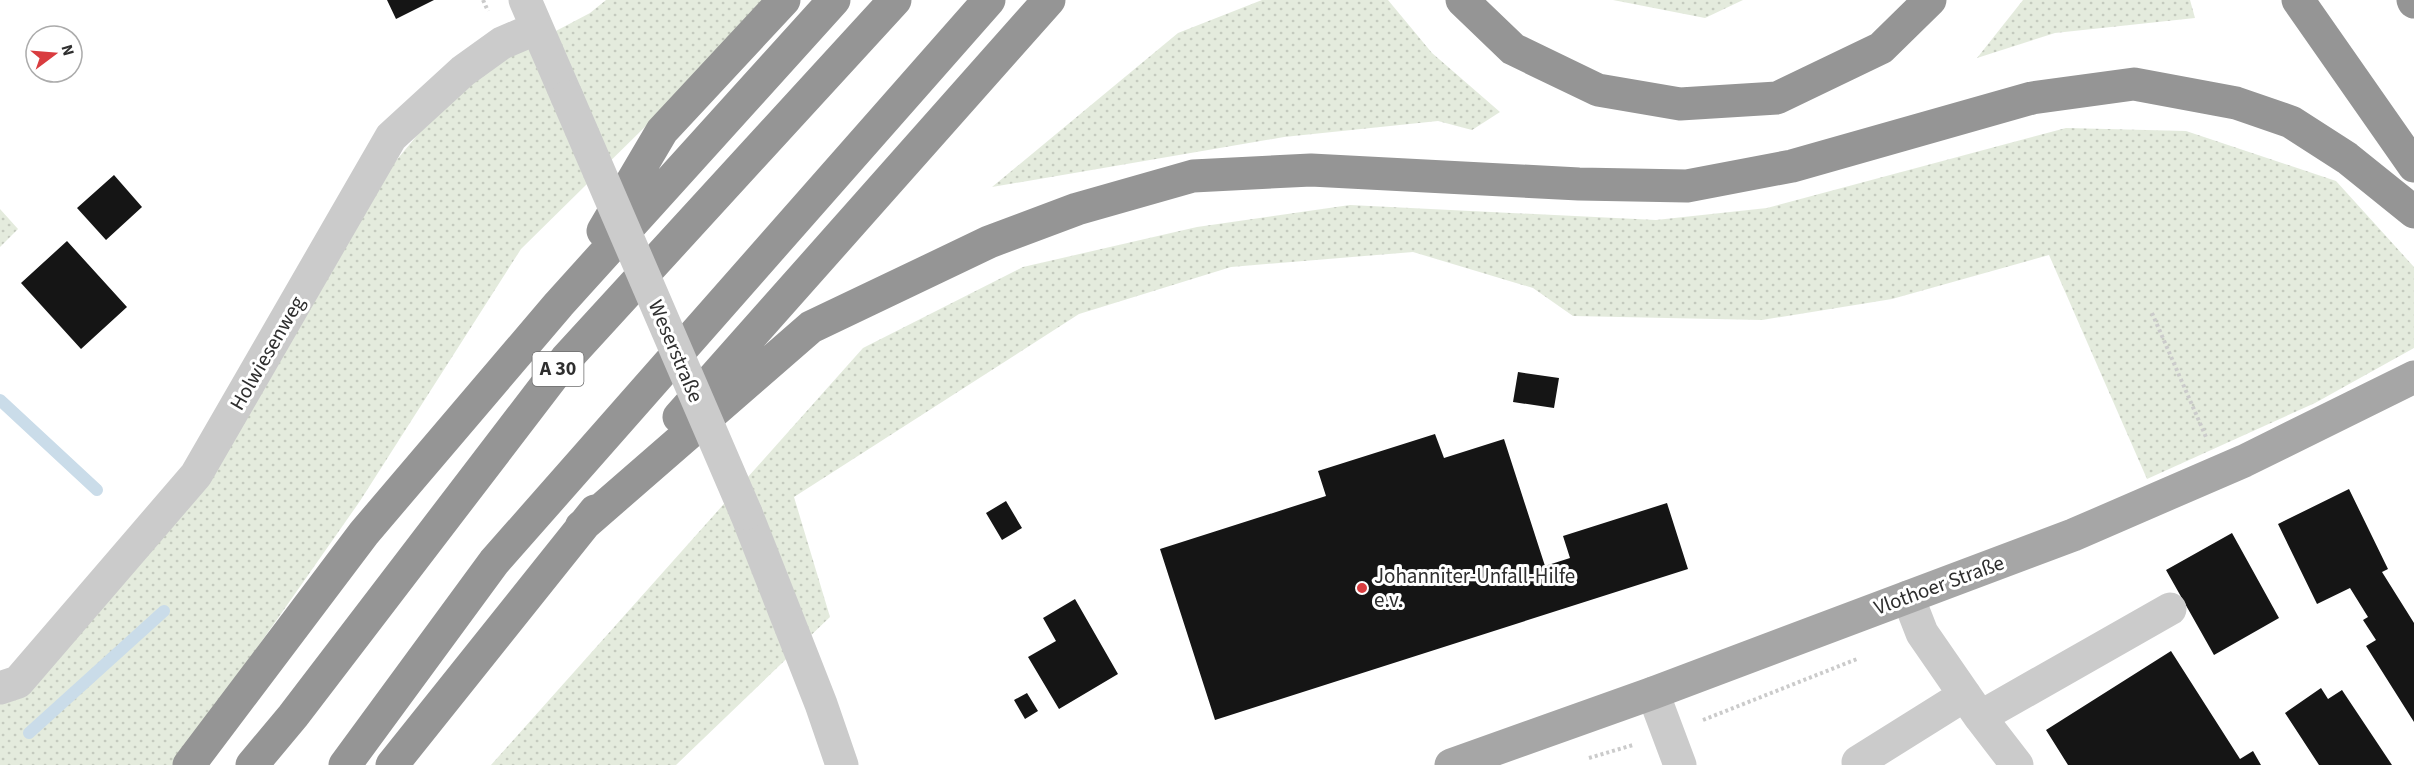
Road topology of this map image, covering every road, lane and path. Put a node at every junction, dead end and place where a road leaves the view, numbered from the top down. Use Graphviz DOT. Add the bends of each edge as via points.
graph roads {
  1 [pos="784,0"];
  2 [pos="834,0"];
  3 [pos="896,0"];
  4 [pos="989,0"];
  5 [pos="1049,0"];
  6 [pos="1462,0"];
  7 [pos="1930,0"];
  8 [pos="2298,0"];
  9 [pos="531,14"];
  10 [pos="2414,166"];
  11 [pos="2414,212"];
  12 [pos="559,304"];
  13 [pos="2152,313"];
  14 [pos="2414,377"];
  15 [pos="2215,472"];
  16 [pos="581,527"];
  17 [pos="1908,597"];
  18 [pos="2170,609"];
  19 [pos="0,688"];
  20 [pos="1653,693"];
  21 [pos="821,704"];
  22 [pos="1973,706"];
  23 [pos="1858,762"];
  24 [pos="189,765"];
  25 [pos="252,765"];
  26 [pos="345,765"];
  27 [pos="392,765"];
  28 [pos="842,765"];
  29 [pos="858,765"];
  30 [pos="1451,765"];
  31 [pos="1680,765"];
  32 [pos="2017,765"];
  1 -- 12 [label="highway" via="662,131"];
  2 -- 12 [label="highway"];
  3 -- 25 [label="highway, A 30" via="566,359"];
  4 -- 26 [label="highway" via="494,562"];
  5 -- 16 [label="highway"];
  6 -- 7 [label="highway" via="1513,49 1598,90 1680,104 1777,98 1881,48"];
  8 -- 10 [label="highway"];
  9 -- 19 [label="street, Holwiesenweg" via="391,138 196,475 18,682"];
  9 -- 21 [label="street, Weserstraße, bridge" via="746,513"];
  11 -- 16 [label="highway" via="2347,158 2291,122 2236,103 2134,84 2032,98 1792,166 1687,186 1311,170 1193,176 1077,209 989,242 811,327"];
  12 -- 24 [label="highway" via="364,533"];
  13 -- 15 [label="path" via="2207,438"];
  14 -- 15 [label="main road, Vlothoer Straße"];
  15 -- 17 [label="main road, Vlothoer Straße" via="2073,535"];
  16 -- 27 [label="highway"];
  17 -- 20 [label="main road, Vlothoer Straße"];
  17 -- 22 [label="street" via="1922,633"];
  18 -- 22 [label="street"];
  20 -- 30 [label="main road, Vlothoer Straße"];
  20 -- 31 [label="street"];
  21 -- 28 [label="street, Weserstraße"];
  21 -- 29 [label="street, Weserstraße"];
  22 -- 23 [label="street"];
  22 -- 32 [label="street"];
}
